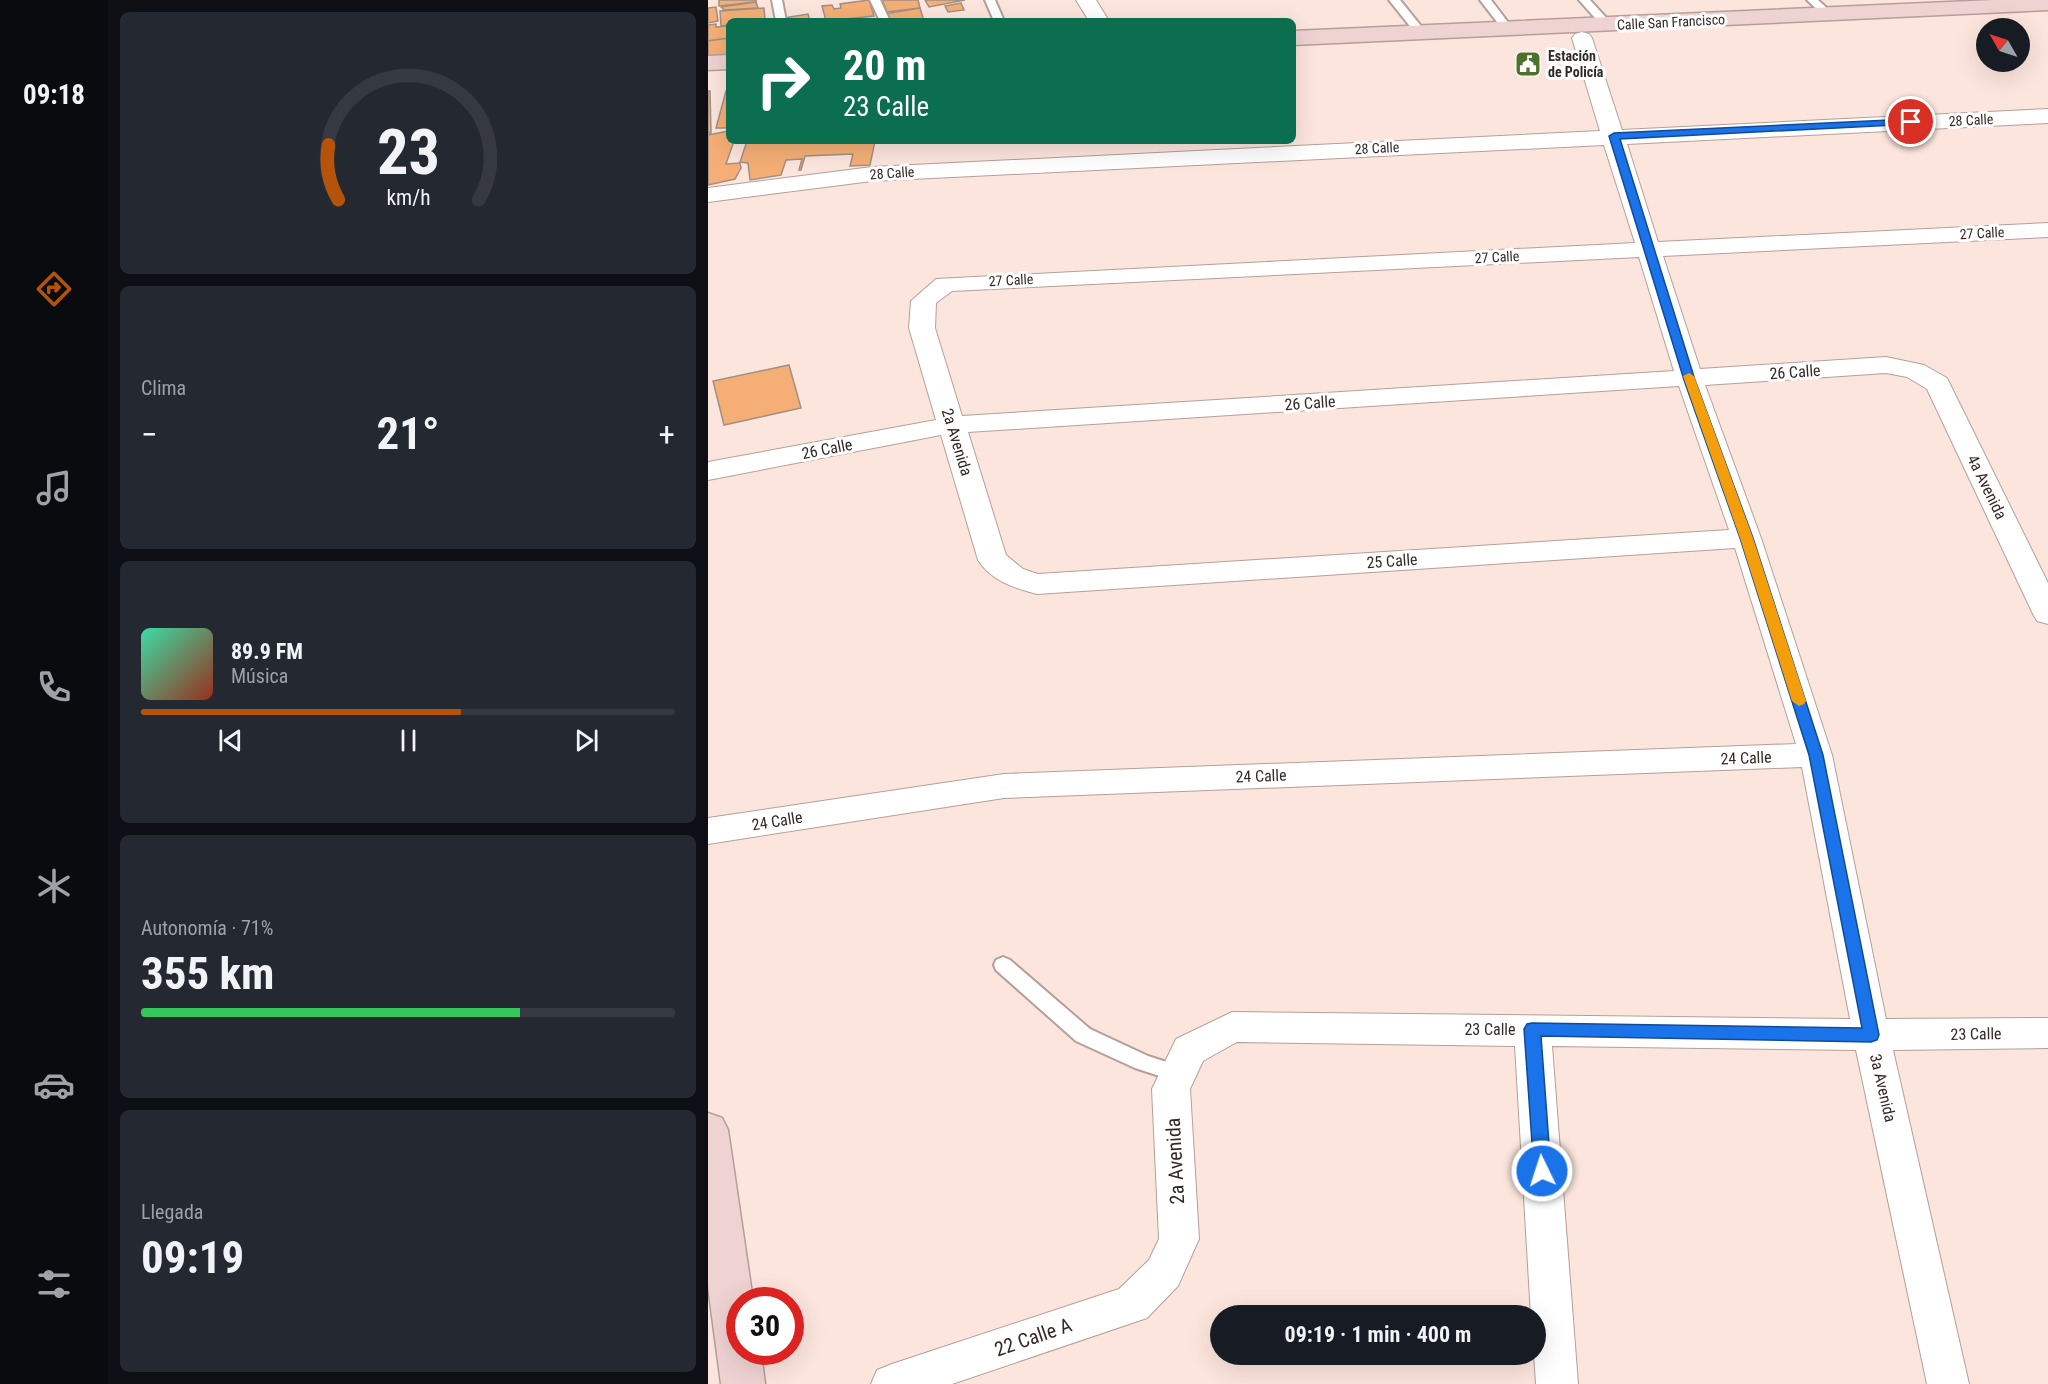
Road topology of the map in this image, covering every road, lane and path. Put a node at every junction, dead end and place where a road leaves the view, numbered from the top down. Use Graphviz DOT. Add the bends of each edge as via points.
graph roads {
  1 [pos="777,0"];
  2 [pos="875,0"];
  3 [pos="990,0"];
  4 [pos="1086,0"];
  5 [pos="1394,0"];
  6 [pos="1485,0"];
  7 [pos="1584,0"];
  8 [pos="1700,0"];
  9 [pos="2021,3"];
  10 [pos="2048,4"];
  11 [pos="1921,5"];
  12 [pos="1819,6"];
  13 [pos="2048,16"];
  14 [pos="780,18"];
  15 [pos="884,18"];
  16 [pos="998,18"];
  17 [pos="1097,18"];
  18 [pos="1607,25"];
  19 [pos="1724,25"];
  20 [pos="1508,29"];
  21 [pos="1421,33"];
  22 [pos="1296,38"];
  23 [pos="1581,38"];
  24 [pos="1296,50"];
  25 [pos="726,62"];
  26 [pos="708,63"];
  27 [pos="708,74"];
  28 [pos="726,74"];
  29 [pos="2048,116"];
  30 [pos="1614,136"];
  31 [pos="708,195"];
  32 [pos="2048,230"];
  33 [pos="1649,250"];
  34 [pos="945,284"];
  35 [pos="1915,371"];
  36 [pos="1690,380"];
  37 [pos="952,425"];
  38 [pos="708,471"];
  39 [pos="1746,538"];
  40 [pos="1037,584"];
  41 [pos="2048,614"];
  42 [pos="1816,755"];
  43 [pos="708,831"];
  44 [pos="1003,965"];
  45 [pos="1532,1029"];
  46 [pos="2048,1034"];
  47 [pos="1871,1035"];
  48 [pos="1183,1062"];
  49 [pos="708,1130"];
  50 [pos="1164,1273"];
  51 [pos="744,1384"];
  52 [pos="892,1384"];
  53 [pos="1557,1384"];
  54 [pos="1948,1384"];
  1 -- 14 [label="lane"];
  2 -- 15 [label="lane"];
  3 -- 16 [label="lane"];
  4 -- 17 [label="street"];
  5 -- 21 [label="lane"];
  6 -- 20 [label="lane"];
  7 -- 18 [label="lane"];
  8 -- 19 [label="street"];
  9 -- 10 [label="street, Calle San Francisco"];
  9 -- 11 [label="street, Calle San Francisco"];
  11 -- 12 [label="street, Calle San Francisco"];
  12 -- 19 [label="street, Calle San Francisco"];
  13 -- 19 [label="street, Calle San Francisco"];
  18 -- 19 [label="street, Calle San Francisco"];
  18 -- 20 [label="street, Calle San Francisco"];
  19 -- 23 [label="street, Calle San Francisco"];
  20 -- 21 [label="street, Calle San Francisco"];
  21 -- 22 [label="street, Calle San Francisco"];
  23 -- 24 [label="street, Calle San Francisco"];
  23 -- 30 [label="street, 3a Avenida"];
  25 -- 26 [label="street"];
  27 -- 28 [label="street"];
  29 -- 30 [label="street, 28 Calle"];
  30 -- 31 [label="street, 28 Calle" via="872,174"];
  30 -- 33 [label="street, 3a Avenida"];
  32 -- 33 [label="street, 27 Calle"];
  33 -- 34 [label="street, 27 Calle"];
  33 -- 36 [label="street, 3a Avenida"];
  34 -- 37 [label="street, 2a Avenida" via="924,301 922,328"];
  35 -- 36 [label="street, 26 Calle" via="1886,365"];
  35 -- 41 [label="street, 4a Avenida" via="1938,384"];
  36 -- 37 [label="street, 26 Calle"];
  36 -- 39 [label="street, 3a Avenida"];
  37 -- 38 [label="street, 26 Calle"];
  37 -- 40 [label="street, 2a Avenida" via="993,560 1013,576"];
  39 -- 40 [label="street, 25 Calle"];
  39 -- 42 [label="street, 3a Avenida"];
  42 -- 43 [label="street, 24 Calle" via="1004,786"];
  42 -- 47 [label="street, 3a Avenida"];
  44 -- 48 [label="lane" via="1083,1035 1142,1062"];
  45 -- 47 [label="street, 23 Calle"];
  45 -- 48 [label="street, 23 Calle" via="1232,1027"];
  45 -- 53 [label="street"];
  46 -- 47 [label="street, 23 Calle"];
  47 -- 54 [label="street, 3a Avenida"];
  48 -- 50 [label="street, 2a Avenida" via="1171,1089 1179,1239"];
  49 -- 51 [label="street"];
  50 -- 52 [label="street, 22 Calle A" via="1132,1304"];
}
